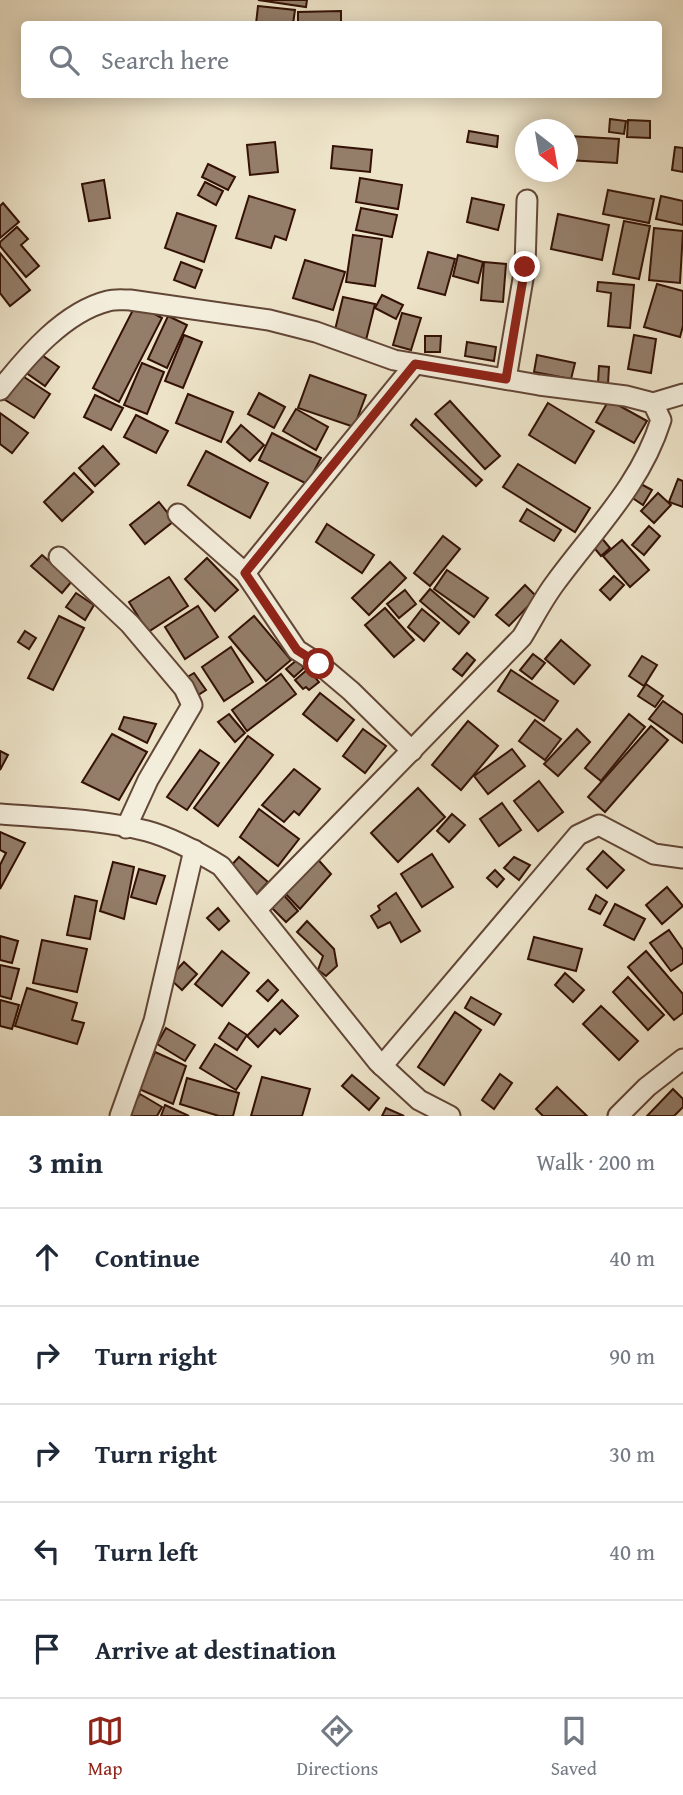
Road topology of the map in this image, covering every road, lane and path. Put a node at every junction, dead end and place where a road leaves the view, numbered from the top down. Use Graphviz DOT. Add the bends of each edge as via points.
graph roads {
  1 [pos="527,200"];
  2 [pos="415,364"];
  3 [pos="506,379"];
  4 [pos="0,390"];
  5 [pos="683,394"];
  6 [pos="653,403"];
  7 [pos="178,514"];
  8 [pos="59,557"];
  9 [pos="245,573"];
  10 [pos="412,751"];
  11 [pos="0,814"];
  12 [pos="126,828"];
  13 [pos="194,850"];
  14 [pos="683,858"];
  15 [pos="257,909"];
  16 [pos="683,1059"];
  17 [pos="382,1066"];
  18 [pos="120,1116"];
  19 [pos="450,1116"];
  20 [pos="618,1116"];
  1 -- 3 [label="street" via="525,267"];
  2 -- 3 [label="street"];
  2 -- 4 [label="street" via="269,320 110,300 55,330"];
  2 -- 9 [label="street"];
  3 -- 6 [label="street"];
  5 -- 6 [label="street"];
  6 -- 10 [label="street" via="661,420 653,444 611,514 555,583 522,637"];
  7 -- 9 [label="street"];
  8 -- 12 [label="street" via="130,624 184,688 192,705"];
  9 -- 10 [label="street" via="297,650 351,691"];
  10 -- 15 [label="street"];
  11 -- 12 [label="street"];
  12 -- 13 [label="street" via="148,831"];
  13 -- 15 [label="street" via="221,866"];
  13 -- 18 [label="street" via="154,1021"];
  14 -- 17 [label="street" via="654,855 599,825 578,835"];
  15 -- 17 [label="street"];
  16 -- 20 [label="street"];
  17 -- 19 [label="street" via="419,1100"];
}
